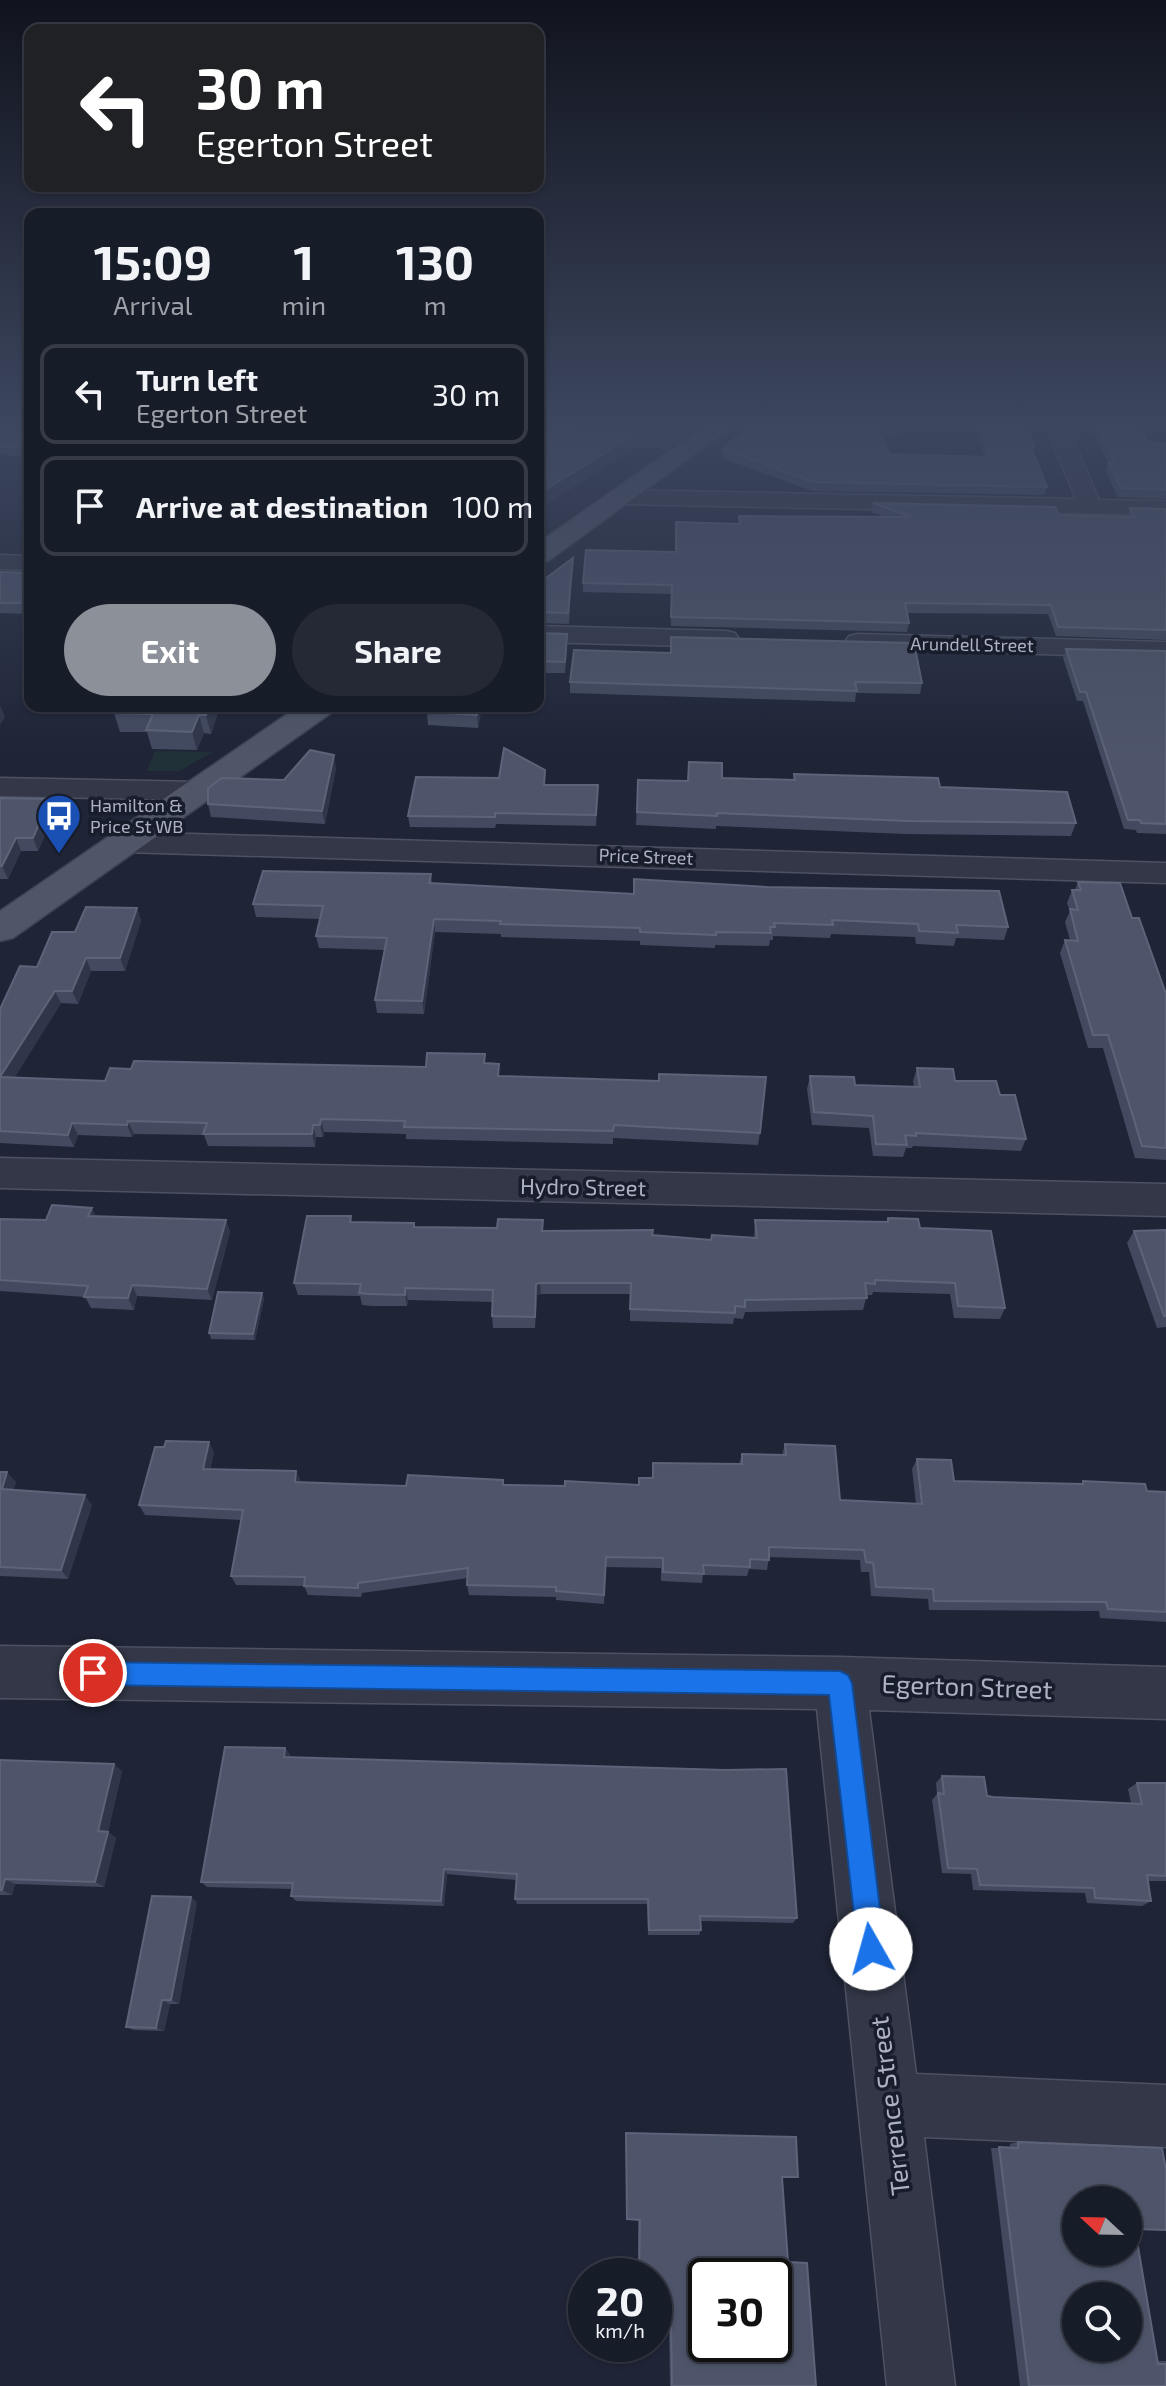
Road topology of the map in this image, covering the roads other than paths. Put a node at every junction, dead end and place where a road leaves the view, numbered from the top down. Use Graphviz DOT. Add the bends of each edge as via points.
graph roads {
  1 [pos="571,531"];
  2 [pos="544,551"];
  3 [pos="0,562"];
  4 [pos="24,563"];
  5 [pos="544,634"];
  6 [pos="758,640"];
  7 [pos="836,642"];
  8 [pos="1166,650"];
  9 [pos="311,712"];
  10 [pos="0,787"];
  11 [pos="198,791"];
  12 [pos="125,842"];
  13 [pos="1166,873"];
  14 [pos="0,929"];
  15 [pos="0,1173"];
  16 [pos="1166,1200"];
  17 [pos="0,1672"];
  18 [pos="840,1683"];
  19 [pos="1166,1693"];
  20 [pos="890,2104"];
  21 [pos="1166,2116"];
  22 [pos="921,2386"];
  1 -- 2 [label="main road"];
  3 -- 4 [label="street"];
  5 -- 6 [label="street"];
  7 -- 8 [label="street, Arundell Street"];
  9 -- 11 [label="main road"];
  10 -- 11 [label="street"];
  11 -- 12 [label="main road"];
  12 -- 13 [label="street, Price Street"];
  12 -- 14 [label="main road"];
  15 -- 16 [label="street, Hydro Street"];
  17 -- 18 [label="street, Egerton Street"];
  18 -- 19 [label="street, Egerton Street"];
  18 -- 20 [label="street, Terrence Street"];
  20 -- 21 [label="street"];
  20 -- 22 [label="street, Terrence Street"];
}
